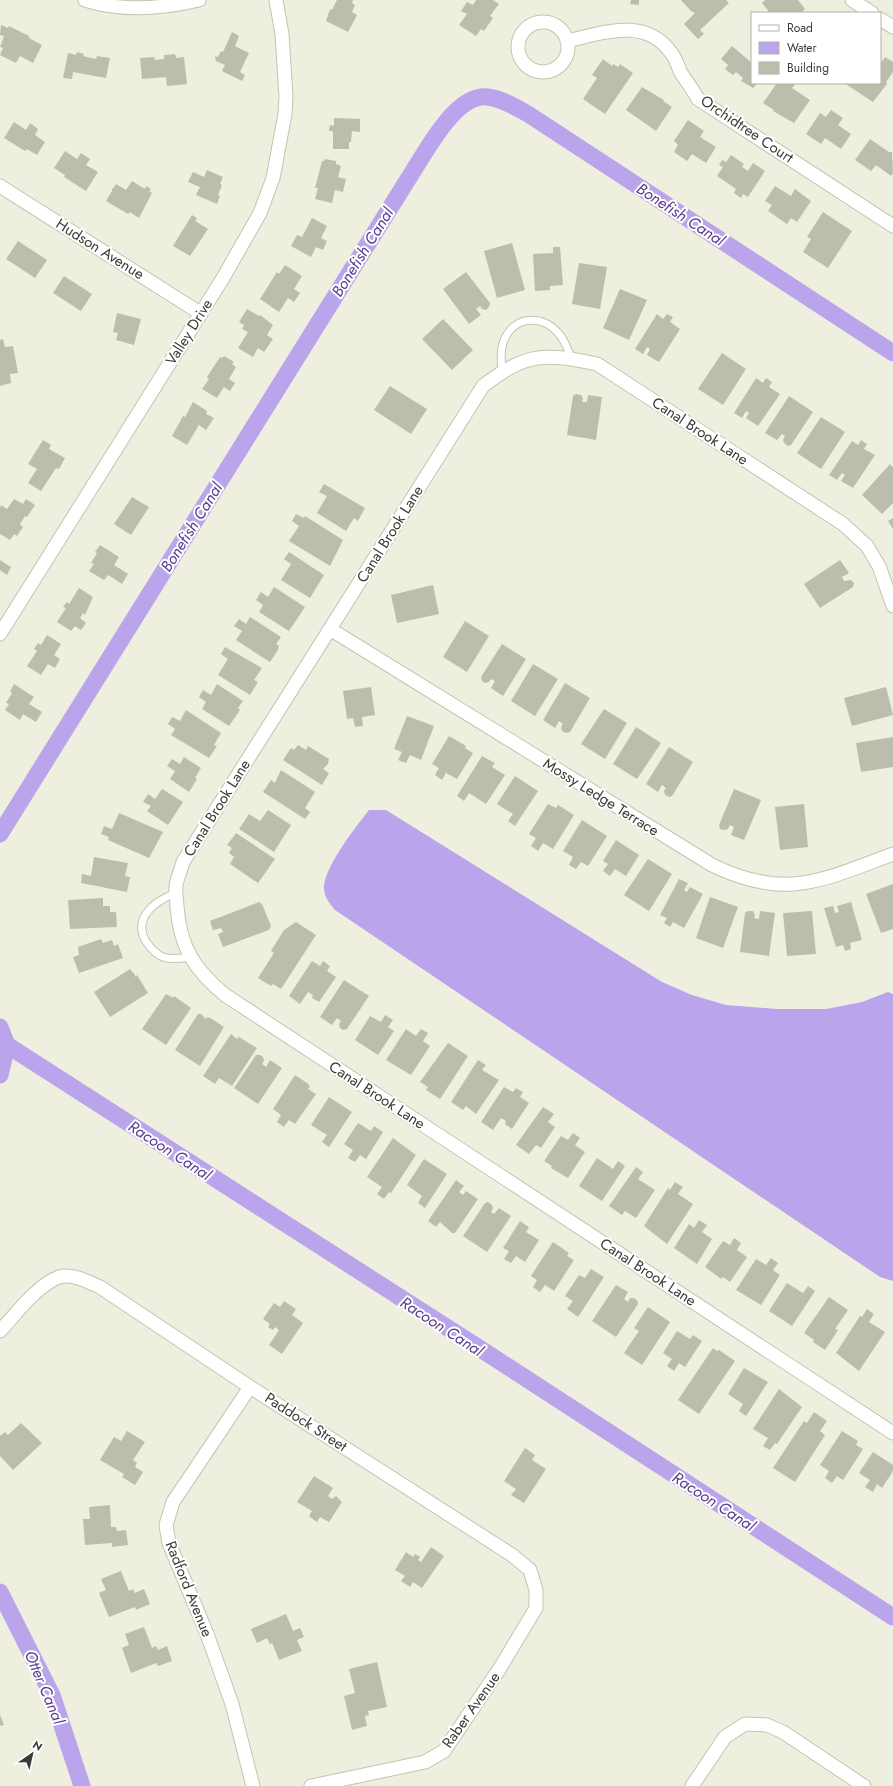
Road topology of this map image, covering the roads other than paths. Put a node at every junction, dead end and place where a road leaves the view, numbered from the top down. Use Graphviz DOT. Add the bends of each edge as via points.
graph roads {
  1 [pos="84,0"];
  2 [pos="198,0"];
  3 [pos="276,0"];
  4 [pos="852,0"];
  5 [pos="870,12"];
  6 [pos="881,19"];
  7 [pos="893,27"];
  8 [pos="567,41"];
  9 [pos="0,186"];
  10 [pos="893,226"];
  11 [pos="200,312"];
  12 [pos="572,359"];
  13 [pos="502,372"];
  14 [pos="893,606"];
  15 [pos="330,629"];
  16 [pos="0,634"];
  17 [pos="893,854"];
  18 [pos="176,893"];
  19 [pos="190,957"];
  20 [pos="0,1331"];
  21 [pos="250,1387"];
  22 [pos="893,1433"];
  23 [pos="536,1590"];
  24 [pos="253,1786"];
  25 [pos="311,1786"];
  26 [pos="692,1786"];
  27 [pos="864,1786"];
  1 -- 2 [label="street" via="130,8 172,6"];
  3 -- 11 [label="street, Valley Drive" via="282,34 286,96 283,131 273,178 260,213 223,278"];
  4 -- 5 [label="street"];
  6 -- 7 [label="street"];
  8 -- 10 [label="street, Orchidtree Court" via="620,29 643,32 661,41 672,54 698,99"];
  9 -- 11 [label="street, Hudson Avenue"];
  11 -- 16 [label="street, Valley Drive"];
  12 -- 13 [label="street, Canal Brook Lane" via="546,357 521,361"];
  12 -- 13 [label="lane" via="559,334 543,321 521,322 510,329 504,338 501,351"];
  12 -- 14 [label="street, Canal Brook Lane" via="597,364 843,524 867,546 879,566"];
  13 -- 15 [label="street, Canal Brook Lane" via="483,386"];
  15 -- 17 [label="street, Mossy Ledge Terrace" via="729,874 766,884 808,883"];
  15 -- 18 [label="street, Canal Brook Lane" via="183,862"];
  18 -- 19 [label="street, Canal Brook Lane" via="179,923"];
  18 -- 19 [label="lane" via="164,897 148,909 141,928 148,946 163,957"];
  19 -- 22 [label="street, Canal Brook Lane" via="207,980 226,995"];
  20 -- 21 [label="street, Paddock Street" via="34,1293 60,1277 76,1277 100,1287"];
  21 -- 23 [label="street, Paddock Street" via="512,1556 530,1570"];
  21 -- 24 [label="street, Radford Avenue" via="174,1502 166,1525 169,1544 207,1634 232,1704"];
  23 -- 25 [label="street, Raber Avenue" via="536,1608 500,1668 444,1751 425,1762"];
  26 -- 27 [label="street" via="725,1737 745,1724 767,1724 783,1732"];
}
